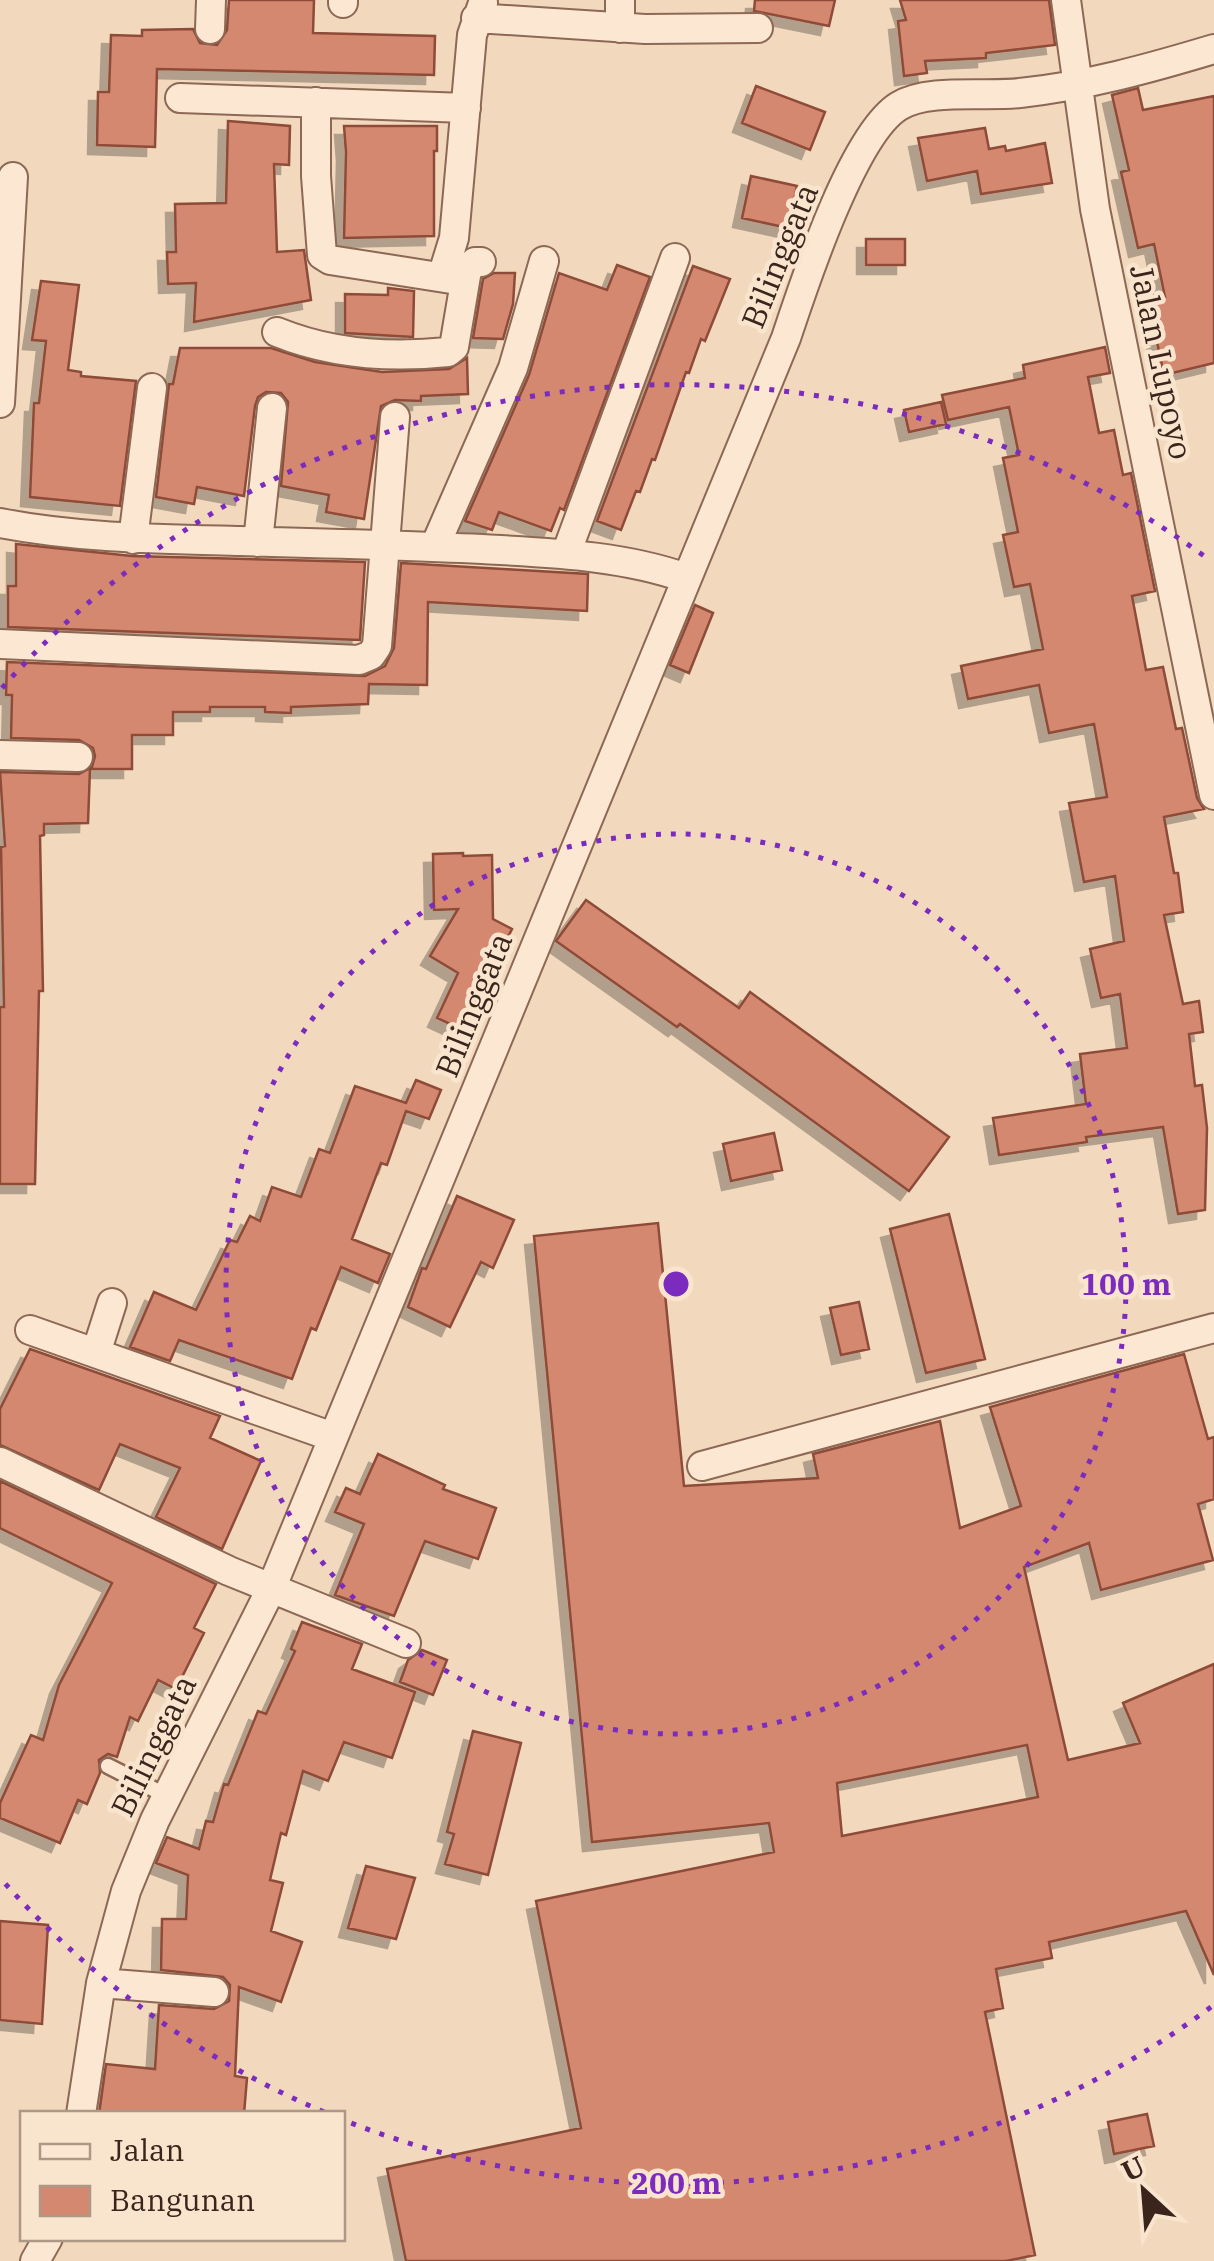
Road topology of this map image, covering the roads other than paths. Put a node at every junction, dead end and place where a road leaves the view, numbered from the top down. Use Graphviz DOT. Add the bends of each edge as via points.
graph roads {
  1 [pos="211,0"];
  2 [pos="1066,0"];
  3 [pos="480,9"];
  4 [pos="620,14"];
  5 [pos="758,28"];
  6 [pos="210,29"];
  7 [pos="1214,49"];
  8 [pos="1079,84"];
  9 [pos="180,98"];
  10 [pos="316,102"];
  11 [pos="466,108"];
  12 [pos="14,177"];
  13 [pos="675,258"];
  14 [pos="544,260"];
  15 [pos="462,273"];
  16 [pos="277,332"];
  17 [pos="152,388"];
  18 [pos="0,403"];
  19 [pos="272,408"];
  20 [pos="395,417"];
  21 [pos="0,522"];
  22 [pos="133,539"];
  23 [pos="258,542"];
  24 [pos="385,545"];
  25 [pos="435,546"];
  26 [pos="566,554"];
  27 [pos="676,574"];
  28 [pos="0,644"];
  29 [pos="0,755"];
  30 [pos="78,756"];
  31 [pos="1214,795"];
  32 [pos="112,1304"];
  33 [pos="1214,1328"];
  34 [pos="30,1330"];
  35 [pos="96,1353"];
  36 [pos="320,1431"];
  37 [pos="0,1462"];
  38 [pos="702,1466"];
  39 [pos="250,1580"];
  40 [pos="406,1643"];
  41 [pos="108,1766"];
  42 [pos="155,1790"];
  43 [pos="101,1983"];
  44 [pos="214,1992"];
  45 [pos="81,2111"];
  1 -- 6 [label="street"];
  2 -- 8 [label="street, Jalan Lupoyo"];
  3 -- 4 [label="street"];
  3 -- 11 [label="street"];
  4 -- 5 [label="street"];
  7 -- 8 [label="street, Bilinggata"];
  8 -- 27 [label="street, Bilinggata" via="921,98 899,106 868,138 786,338"];
  8 -- 31 [label="street, Jalan Lupoyo" via="1094,209"];
  9 -- 10 [label="street"];
  10 -- 11 [label="street"];
  10 -- 15 [label="street" via="322,255"];
  11 -- 15 [label="street" via="454,238"];
  12 -- 18 [label="street"];
  13 -- 26 [label="street"];
  14 -- 25 [label="street" via="513,368"];
  15 -- 16 [label="street" via="454,347 448,352 344,351"];
  17 -- 22 [label="street"];
  19 -- 23 [label="street"];
  20 -- 24 [label="street"];
  21 -- 22 [label="street"];
  22 -- 23 [label="street"];
  23 -- 24 [label="street"];
  24 -- 25 [label="street"];
  24 -- 28 [label="street" via="377,646 359,660"];
  25 -- 26 [label="street"];
  26 -- 27 [label="street"];
  27 -- 36 [label="street, Bilinggata"];
  29 -- 30 [label="street"];
  32 -- 35 [label="street"];
  33 -- 38 [label="street"];
  34 -- 35 [label="street"];
  35 -- 36 [label="street"];
  36 -- 39 [label="street, Bilinggata"];
  37 -- 39 [label="street"];
  39 -- 40 [label="street"];
  39 -- 42 [label="street, Bilinggata"];
  41 -- 42 [label="lane"];
  42 -- 43 [label="street, Bilinggata"];
  43 -- 44 [label="street"];
  43 -- 45 [label="street, Bilinggata"];
}
